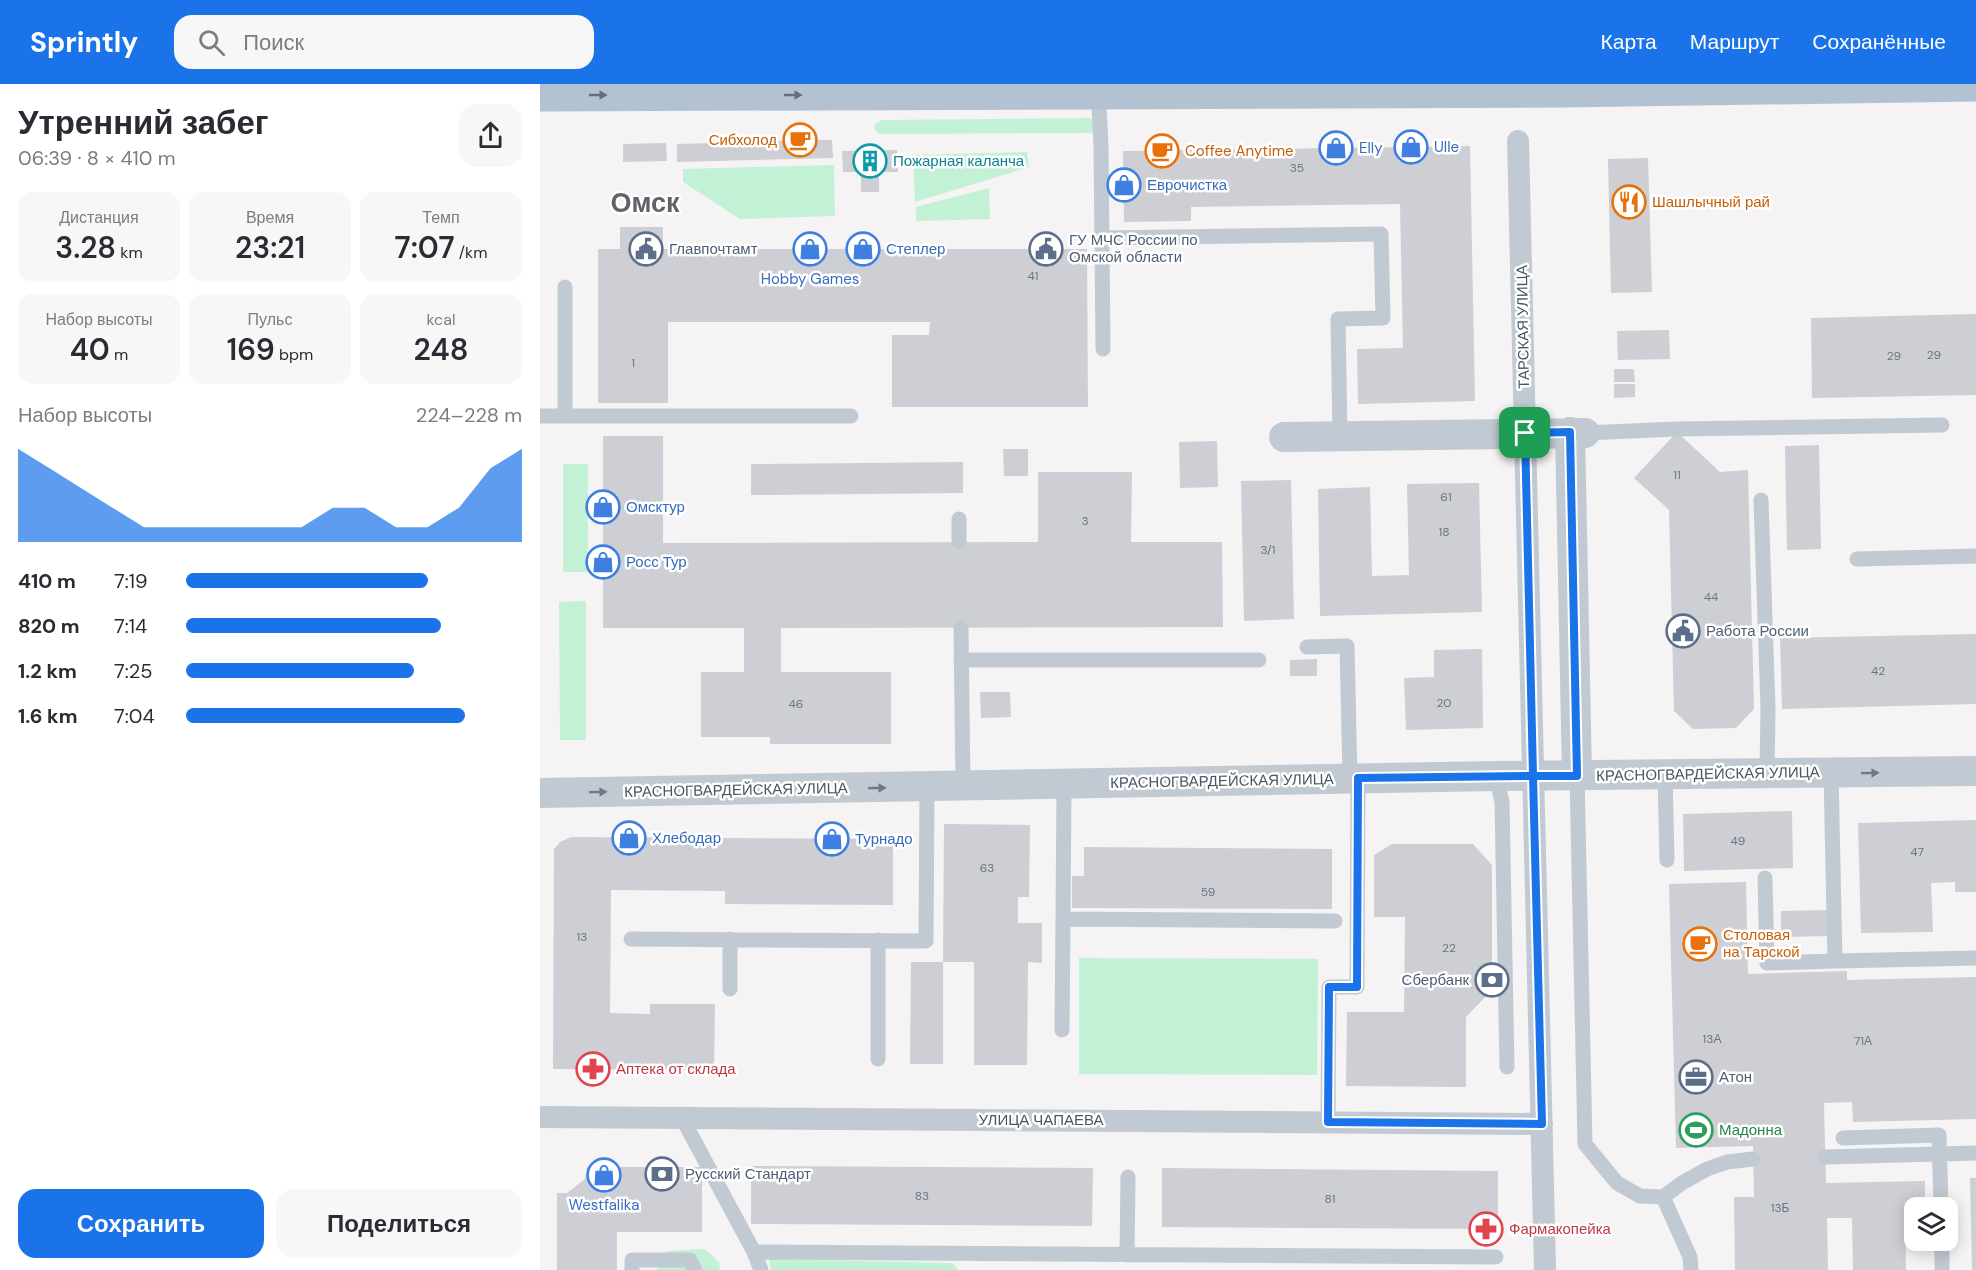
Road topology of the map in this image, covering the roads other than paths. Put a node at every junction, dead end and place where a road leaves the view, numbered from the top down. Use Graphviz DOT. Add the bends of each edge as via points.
graph roads {
  1 [pos="1976,85"];
  2 [pos="1516,87"];
  3 [pos="1098,89"];
  4 [pos="540,95"];
  5 [pos="1518,141"];
  6 [pos="1102,238"];
  7 [pos="565,287"];
  8 [pos="1103,349"];
  9 [pos="540,416"];
  10 [pos="565,416"];
  11 [pos="851,416"];
  12 [pos="1942,425"];
  13 [pos="1525,433"];
  14 [pos="1577,433"];
  15 [pos="1340,436"];
  16 [pos="1284,437"];
  17 [pos="1761,500"];
  18 [pos="959,519"];
  19 [pos="959,542"];
  20 [pos="1976,556"];
  21 [pos="1857,559"];
  22 [pos="961,628"];
  23 [pos="1307,647"];
  24 [pos="961,660"];
  25 [pos="1259,660"];
  26 [pos="1976,771"];
  27 [pos="1767,773"];
  28 [pos="1831,773"];
  29 [pos="1665,775"];
  30 [pos="1496,776"];
  31 [pos="1533,776"];
  32 [pos="1577,776"];
  33 [pos="1354,778"];
  34 [pos="1064,784"];
  35 [pos="963,786"];
  36 [pos="927,787"];
  37 [pos="540,793"];
  38 [pos="1667,860"];
  39 [pos="1765,878"];
  40 [pos="1063,919"];
  41 [pos="1335,921"];
  42 [pos="631,939"];
  43 [pos="730,939"];
  44 [pos="878,940"];
  45 [pos="1976,958"];
  46 [pos="1835,961"];
  47 [pos="730,989"];
  48 [pos="1062,1030"];
  49 [pos="878,1059"];
  50 [pos="1507,1067"];
  51 [pos="540,1117"];
  52 [pos="682,1118"];
  53 [pos="1328,1122"];
  54 [pos="1542,1124"];
  55 [pos="1843,1138"];
  56 [pos="1976,1153"];
  57 [pos="1940,1154"];
  58 [pos="1825,1157"];
  59 [pos="1753,1159"];
  60 [pos="1128,1177"];
  61 [pos="1663,1197"];
  62 [pos="1941,1197"];
  63 [pos="1942,1251"];
  64 [pos="754,1252"];
  65 [pos="1016,1254"];
  66 [pos="1127,1255"];
  67 [pos="1496,1257"];
  68 [pos="632,1270"];
  69 [pos="695,1270"];
  70 [pos="761,1270"];
  71 [pos="1016,1270"];
  72 [pos="1545,1270"];
  73 [pos="1691,1270"];
  74 [pos="1942,1270"];
  1 -- 2 [label="main road"];
  2 -- 3 [label="main road"];
  4 -- 3 [label="main road, one-way"];
  3 -- 6 [label="lane"];
  5 -- 13 [label="street, ТАРСКАЯ УЛИЦА"];
  6 -- 8 [label="lane"];
  6 -- 15 [label="lane" via="1382,234 1383,318 1338,319"];
  7 -- 10 [label="lane"];
  9 -- 10 [label="lane"];
  10 -- 11 [label="lane"];
  12 -- 14 [label="lane"];
  13 -- 14 [label="street"];
  13 -- 15 [label="street"];
  13 -- 31 [label="street, ТАРСКАЯ УЛИЦА"];
  14 -- 32 [label="street"];
  15 -- 16 [label="street"];
  17 -- 27 [label="lane"];
  18 -- 19 [label="lane"];
  20 -- 21 [label="lane"];
  22 -- 24 [label="lane"];
  23 -- 33 [label="lane" via="1347,646"];
  24 -- 25 [label="lane"];
  24 -- 35 [label="lane"];
  28 -- 26 [label="street, КРАСНОГВАРДЕЙСКАЯ УЛИЦА, one-way"];
  27 -- 28 [label="street, КРАСНОГВАРДЕЙСКАЯ УЛИЦА"];
  27 -- 29 [label="street, КРАСНОГВАРДЕЙСКАЯ УЛИЦА"];
  28 -- 46 [label="lane"];
  29 -- 32 [label="street, КРАСНОГВАРДЕЙСКАЯ УЛИЦА"];
  29 -- 38 [label="lane"];
  30 -- 31 [label="street, КРАСНОГВАРДЕЙСКАЯ УЛИЦА"];
  30 -- 33 [label="street, КРАСНОГВАРДЕЙСКАЯ УЛИЦА"];
  30 -- 50 [label="lane" via="1502,802"];
  31 -- 32 [label="street, КРАСНОГВАРДЕЙСКАЯ УЛИЦА"];
  31 -- 54 [label="street, ТАРСКАЯ УЛИЦА"];
  32 -- 61 [label="lane" via="1585,1144 1617,1183 1640,1197"];
  33 -- 34 [label="street, КРАСНОГВАРДЕЙСКАЯ УЛИЦА"];
  33 -- 53 [label="lane" via="1357,987 1329,987"];
  34 -- 35 [label="street, КРАСНОГВАРДЕЙСКАЯ УЛИЦА"];
  34 -- 40 [label="lane"];
  35 -- 36 [label="street, КРАСНОГВАРДЕЙСКАЯ УЛИЦА"];
  37 -- 36 [label="street, КРАСНОГВАРДЕЙСКАЯ УЛИЦА, one-way"];
  36 -- 44 [label="lane" via="926,941"];
  39 -- 46 [label="lane" via="1767,963"];
  40 -- 41 [label="lane"];
  40 -- 48 [label="lane"];
  42 -- 43 [label="lane"];
  43 -- 44 [label="lane"];
  43 -- 47 [label="lane"];
  44 -- 49 [label="lane"];
  45 -- 46 [label="lane"];
  51 -- 52 [label="street, УЛИЦА ЧАПАЕВА"];
  52 -- 53 [label="street, УЛИЦА ЧАПАЕВА"];
  52 -- 64 [label="lane"];
  53 -- 54 [label="street, УЛИЦА ЧАПАЕВА"];
  54 -- 72 [label="street, ТАРСКАЯ УЛИЦА"];
  55 -- 57 [label="lane" via="1939,1135"];
  56 -- 57 [label="lane"];
  57 -- 58 [label="lane"];
  57 -- 62 [label="lane"];
  59 -- 61 [label="lane" via="1707,1169"];
  60 -- 66 [label="lane"];
  61 -- 73 [label="lane" via="1690,1257"];
  63 -- 74 [label="lane"];
  64 -- 65 [label="lane"];
  64 -- 70 [label="lane"];
  65 -- 66 [label="lane"];
  65 -- 71 [label="lane"];
  66 -- 67 [label="lane"];
  68 -- 69 [label="lane" via="632,1260 690,1260"];
}
